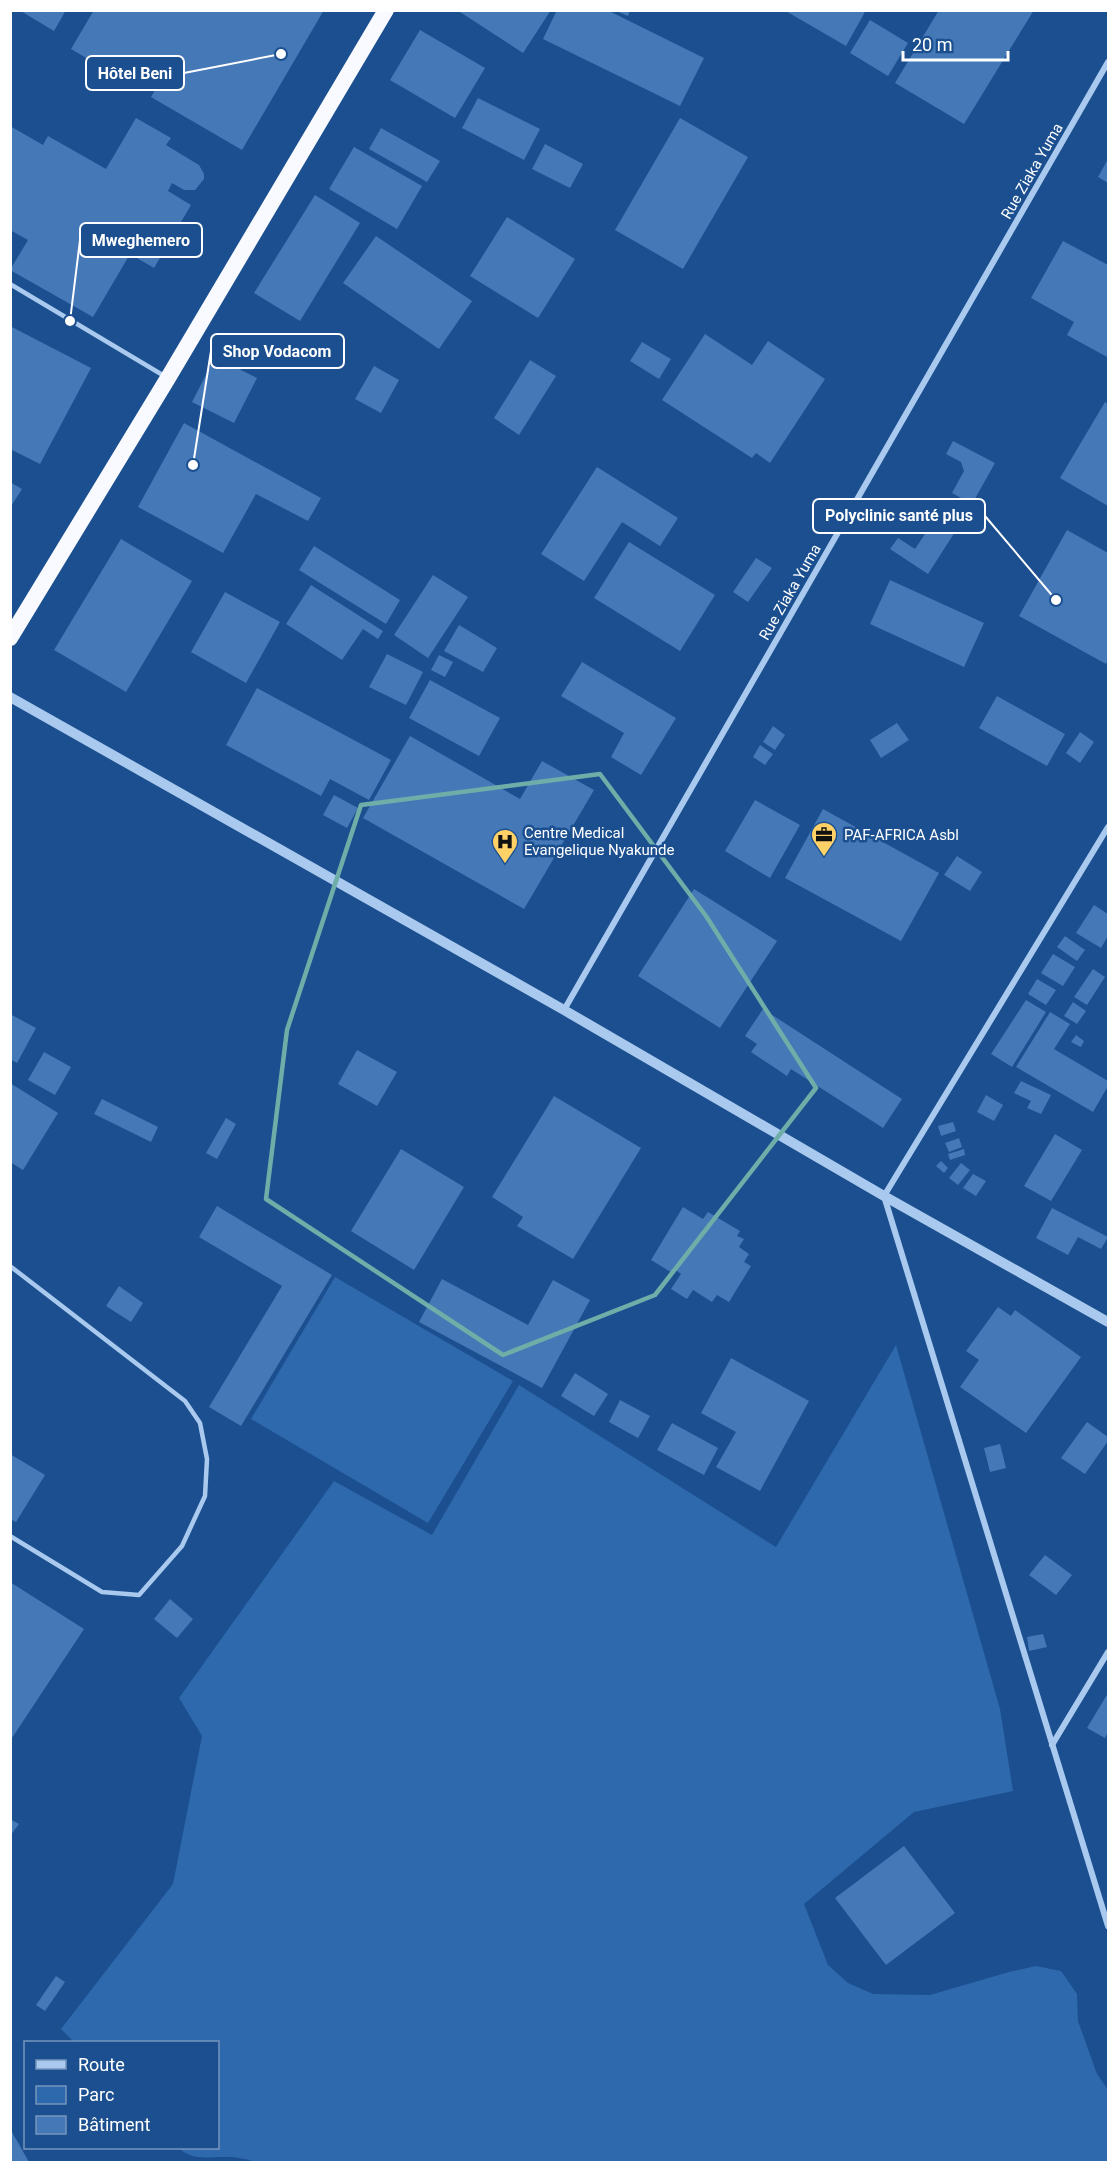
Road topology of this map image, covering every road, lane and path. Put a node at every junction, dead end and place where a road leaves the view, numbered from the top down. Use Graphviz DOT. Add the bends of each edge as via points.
graph roads {
  1 [pos="386,10"];
  2 [pos="1108,62"];
  3 [pos="10,284"];
  4 [pos="168,378"];
  5 [pos="10,638"];
  6 [pos="10,697"];
  7 [pos="1108,827"];
  8 [pos="564,1010"];
  9 [pos="884,1196"];
  10 [pos="10,1266"];
  11 [pos="1108,1322"];
  12 [pos="10,1536"];
  13 [pos="1108,1652"];
  14 [pos="1052,1745"];
  15 [pos="1108,1926"];
  1 -- 4 [label="highway"];
  2 -- 8 [label="street, Rue Ziaka Yuma"];
  3 -- 4 [label="lane"];
  4 -- 5 [label="highway"];
  6 -- 8 [label="street"];
  7 -- 9 [label="street"];
  8 -- 9 [label="street"];
  9 -- 11 [label="street"];
  9 -- 14 [label="street"];
  10 -- 12 [label="lane" via="185,1401 200,1423 207,1459 205,1496 182,1546 139,1595 102,1592"];
  13 -- 14 [label="street"];
  14 -- 15 [label="street"];
}
